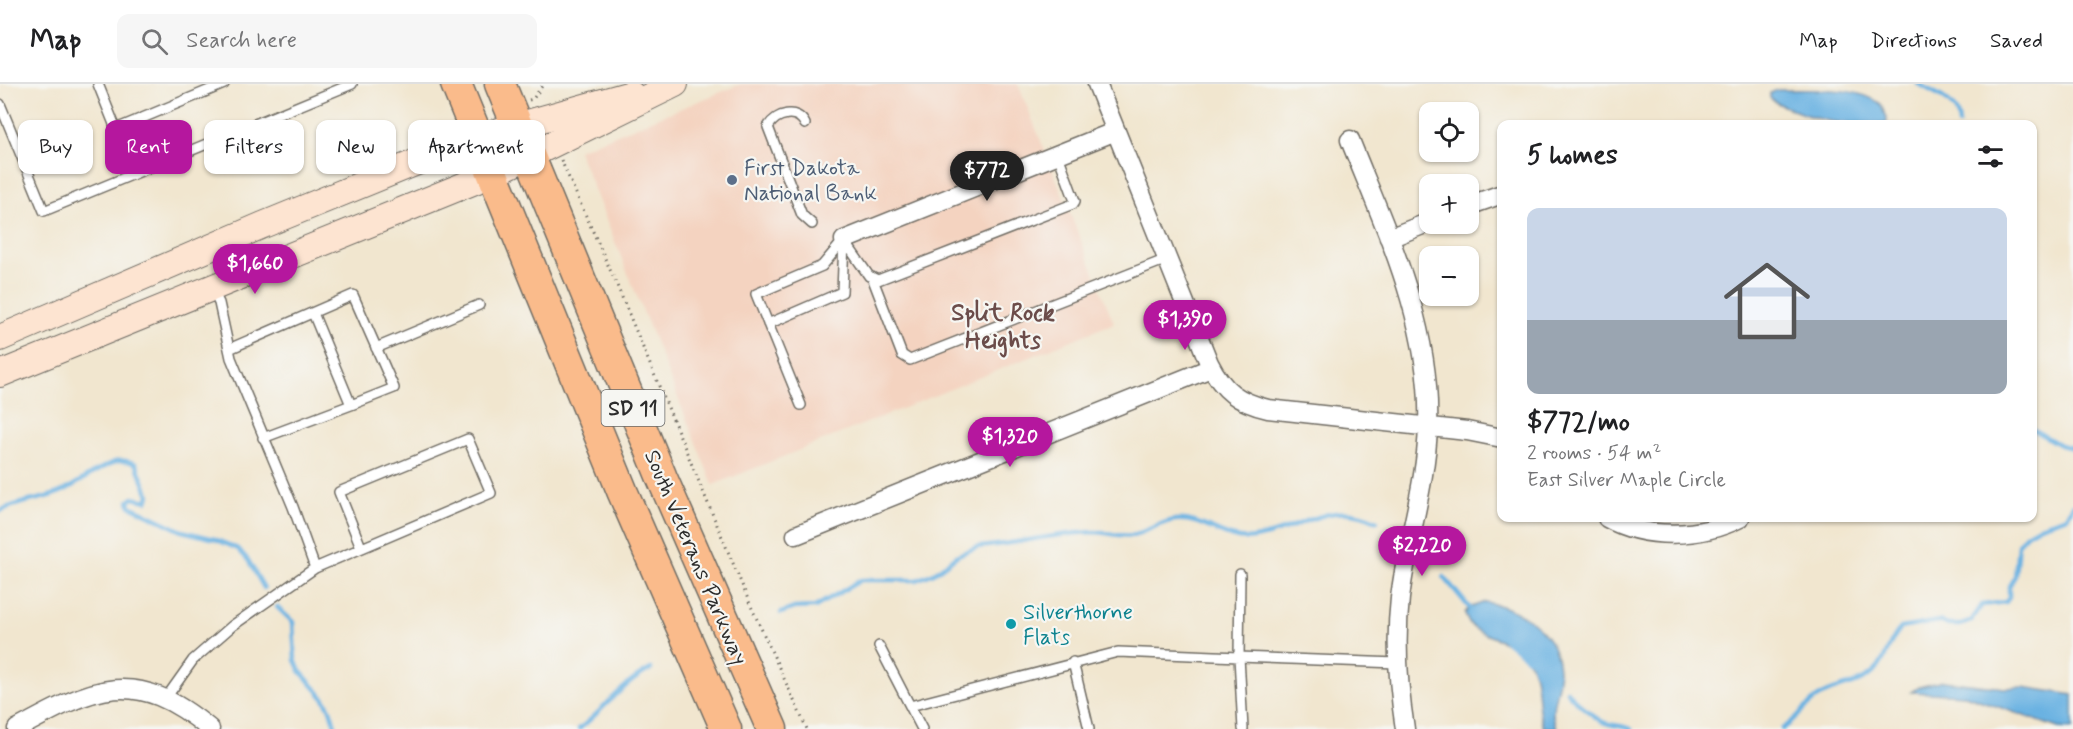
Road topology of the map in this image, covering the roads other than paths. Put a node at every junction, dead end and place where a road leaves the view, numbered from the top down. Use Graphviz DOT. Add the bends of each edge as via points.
graph roads {
  1 [pos="98,84"];
  2 [pos="224,84"];
  3 [pos="352,84"];
  4 [pos="456,84"];
  5 [pos="500,84"];
  6 [pos="669,84"];
  7 [pos="675,84"];
  8 [pos="1097,84"];
  9 [pos="333,88"];
  10 [pos="0,104"];
  11 [pos="112,120"];
  12 [pos="138,120"];
  13 [pos="471,120"];
  14 [pos="515,120"];
  15 [pos="540,120"];
  16 [pos="805,124"];
  17 [pos="1116,131"];
  18 [pos="1350,140"];
  19 [pos="545,147"];
  20 [pos="192,149"];
  21 [pos="1058,155"];
  22 [pos="408,166"];
  23 [pos="134,174"];
  24 [pos="492,174"];
  25 [pos="537,174"];
  26 [pos="1497,196"];
  27 [pos="1479,202"];
  28 [pos="812,224"];
  29 [pos="1419,226"];
  30 [pos="1389,238"];
  31 [pos="844,240"];
  32 [pos="1167,259"];
  33 [pos="872,277"];
  34 [pos="212,288"];
  35 [pos="479,305"];
  36 [pos="314,313"];
  37 [pos="768,324"];
  38 [pos="0,338"];
  39 [pos="376,348"];
  40 [pos="229,350"];
  41 [pos="1211,368"];
  42 [pos="0,374"];
  43 [pos="351,405"];
  44 [pos="801,405"];
  45 [pos="1428,427"];
  46 [pos="1497,437"];
  47 [pos="263,438"];
  48 [pos="1620,522"];
  49 [pos="1732,522"];
  50 [pos="796,535"];
  51 [pos="361,547"];
  52 [pos="315,568"];
  53 [pos="1240,574"];
  54 [pos="879,646"];
  55 [pos="1239,657"];
  56 [pos="1073,662"];
  57 [pos="1397,663"];
  58 [pos="166,698"];
  59 [pos="909,705"];
  60 [pos="17,729"];
  61 [pos="210,729"];
  62 [pos="726,729"];
  63 [pos="772,729"];
  64 [pos="922,729"];
  65 [pos="1089,729"];
  66 [pos="1243,729"];
  67 [pos="1405,729"];
  1 -- 11 [label="lane"];
  2 -- 12 [label="lane"];
  3 -- 9 [label="lane"];
  4 -- 13 [label="highway, South Veterans Parkway / SD 11"];
  5 -- 14 [label="highway, South Veterans Parkway / SD 11"];
  6 -- 15 [label="main road"];
  7 -- 19 [label="main road"];
  8 -- 17 [label="street"];
  9 -- 20 [label="lane"];
  10 -- 23 [label="lane" via="44,211"];
  16 -- 28 [label="lane" via="799,117 787,114 774,119 768,127 802,215"];
  17 -- 21 [label="street"];
  17 -- 32 [label="street"];
  18 -- 30 [label="street"];
  21 -- 31 [label="street"];
  21 -- 33 [label="lane" via="1073,193 1072,204 887,278"];
  22 -- 38 [label="main road"];
  24 -- 34 [label="main road"];
  24 -- 62 [label="highway, South Veterans Parkway / SD 11" via="623,493"];
  25 -- 63 [label="highway, South Veterans Parkway / SD 11" via="662,478"];
  26 -- 27 [label="street"];
  29 -- 30 [label="street"];
  30 -- 45 [label="street" via="1418,325 1426,374"];
  31 -- 33 [label="lane"];
  31 -- 37 [label="lane" via="842,292"];
  31 -- 37 [label="lane" via="822,266 756,294"];
  32 -- 33 [label="lane" via="909,360 902,355"];
  32 -- 41 [label="street"];
  34 -- 40 [label="lane"];
  34 -- 42 [label="main road"];
  35 -- 39 [label="lane"];
  36 -- 39 [label="lane" via="353,295"];
  36 -- 40 [label="lane"];
  36 -- 43 [label="lane"];
  37 -- 44 [label="lane"];
  39 -- 43 [label="lane" via="394,388"];
  40 -- 47 [label="lane"];
  41 -- 45 [label="street" via="1230,394 1252,405"];
  41 -- 50 [label="street"];
  43 -- 47 [label="lane"];
  45 -- 46 [label="street"];
  45 -- 57 [label="street" via="1425,468 1400,598"];
  47 -- 52 [label="lane"];
  48 -- 49 [label="street" via="1649,531 1685,533"];
  51 -- 51 [label="lane" via="491,493 468,439 339,492"];
  51 -- 52 [label="lane"];
  52 -- 58 [label="lane" via="232,626 194,660"];
  53 -- 55 [label="lane"];
  54 -- 59 [label="lane"];
  55 -- 56 [label="lane" via="1118,652"];
  55 -- 57 [label="lane"];
  55 -- 66 [label="lane"];
  56 -- 59 [label="lane"];
  56 -- 65 [label="lane"];
  57 -- 67 [label="street"];
  58 -- 60 [label="street" via="130,688 103,690 80,696"];
  58 -- 61 [label="street"];
  59 -- 64 [label="lane"];
}
